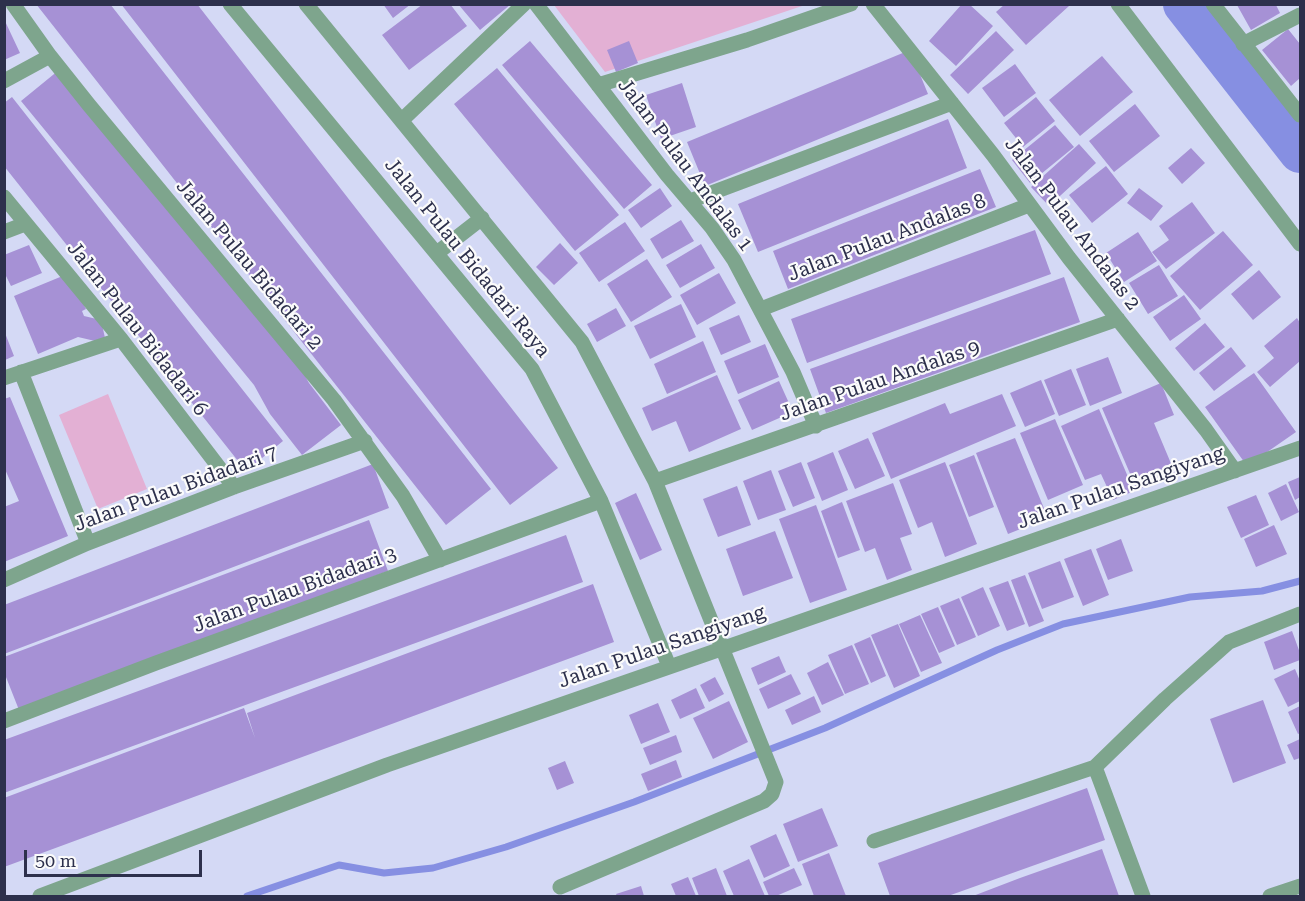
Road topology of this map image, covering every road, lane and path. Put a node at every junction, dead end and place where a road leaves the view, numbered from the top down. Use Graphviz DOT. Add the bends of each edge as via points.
graph roads {
  1 [pos="13,4"];
  2 [pos="230,4"];
  3 [pos="306,4"];
  4 [pos="524,4"];
  5 [pos="536,4"];
  6 [pos="851,4"];
  7 [pos="873,4"];
  8 [pos="1118,4"];
  9 [pos="1213,4"];
  10 [pos="1300,15"];
  11 [pos="1243,44"];
  12 [pos="50,56"];
  13 [pos="4,81"];
  14 [pos="598,85"];
  15 [pos="952,103"];
  16 [pos="1300,115"];
  17 [pos="402,120"];
  18 [pos="4,198"];
  19 [pos="690,201"];
  20 [pos="1029,205"];
  21 [pos="482,218"];
  22 [pos="25,224"];
  23 [pos="4,232"];
  24 [pos="1300,244"];
  25 [pos="436,253"];
  26 [pos="761,309"];
  27 [pos="1118,319"];
  28 [pos="121,339"];
  29 [pos="21,372"];
  30 [pos="4,378"];
  31 [pos="816,426"];
  32 [pos="365,441"];
  33 [pos="1300,448"];
  34 [pos="1236,471"];
  35 [pos="655,482"];
  36 [pos="234,487"];
  37 [pos="601,501"];
  38 [pos="88,543"];
  39 [pos="440,560"];
  40 [pos="4,580"];
  41 [pos="1300,615"];
  42 [pos="722,649"];
  43 [pos="669,666"];
  44 [pos="6,717"];
  45 [pos="1095,767"];
  46 [pos="874,841"];
  47 [pos="1300,886"];
  48 [pos="560,887"];
  49 [pos="40,897"];
  50 [pos="1143,897"];
  51 [pos="1270,897"];
  1 -- 12 [label="street, Jalan Pulau Bidadari 2"];
  2 -- 25 [label="street, Jalan Pulau Bidadari Raya"];
  3 -- 17 [label="street, Jalan Pulau Bidadari Raya"];
  4 -- 17 [label="street"];
  5 -- 14 [label="street, Jalan Pulau Andalas 1"];
  6 -- 14 [label="street"];
  7 -- 15 [label="street, Jalan Pulau Andalas 2"];
  8 -- 24 [label="street"];
  9 -- 11 [label="street"];
  10 -- 11 [label="street"];
  11 -- 16 [label="street"];
  12 -- 13 [label="street"];
  12 -- 32 [label="street, Jalan Pulau Bidadari 2"];
  14 -- 19 [label="street, Jalan Pulau Andalas 1"];
  15 -- 19 [label="street"];
  15 -- 20 [label="street, Jalan Pulau Andalas 2"];
  17 -- 21 [label="street, Jalan Pulau Bidadari Raya"];
  18 -- 22 [label="street, Jalan Pulau Bidadari 6"];
  19 -- 26 [label="street, Jalan Pulau Andalas 1" via="734,260"];
  20 -- 26 [label="street, Jalan Pulau Andalas 8"];
  20 -- 27 [label="street, Jalan Pulau Andalas 2"];
  21 -- 25 [label="street"];
  21 -- 35 [label="street, Jalan Pulau Bidadari Raya" via="582,342"];
  22 -- 23 [label="street"];
  22 -- 28 [label="street, Jalan Pulau Bidadari 6"];
  25 -- 37 [label="street, Jalan Pulau Bidadari Raya" via="532,369"];
  26 -- 31 [label="street, Jalan Pulau Andalas 1"];
  27 -- 31 [label="street, Jalan Pulau Andalas 9"];
  27 -- 34 [label="street, Jalan Pulau Andalas 2"];
  28 -- 29 [label="street"];
  28 -- 36 [label="street, Jalan Pulau Bidadari 6"];
  29 -- 30 [label="street"];
  29 -- 38 [label="street"];
  31 -- 35 [label="street, Jalan Pulau Andalas 9"];
  32 -- 36 [label="street, Jalan Pulau Bidadari 7"];
  32 -- 39 [label="street, Jalan Pulau Bidadari 2"];
  33 -- 34 [label="street, Jalan Pulau Sangiyang"];
  34 -- 42 [label="street, Jalan Pulau Sangiyang"];
  35 -- 42 [label="street, Jalan Pulau Bidadari Raya"];
  36 -- 38 [label="street, Jalan Pulau Bidadari 7"];
  37 -- 39 [label="street, Jalan Pulau Bidadari 3"];
  37 -- 43 [label="street, Jalan Pulau Bidadari Raya"];
  38 -- 40 [label="street, Jalan Pulau Bidadari 7"];
  39 -- 44 [label="street, Jalan Pulau Bidadari 3"];
  41 -- 45 [label="street" via="1229,642"];
  42 -- 43 [label="street, Jalan Pulau Sangiyang"];
  42 -- 48 [label="street, Jalan Pulau Bidadari Raya" via="772,769 776,783 772,794 764,801"];
  43 -- 49 [label="street, Jalan Pulau Sangiyang" via="365,773"];
  45 -- 46 [label="street"];
  45 -- 50 [label="street"];
  47 -- 51 [label="street"];
}
